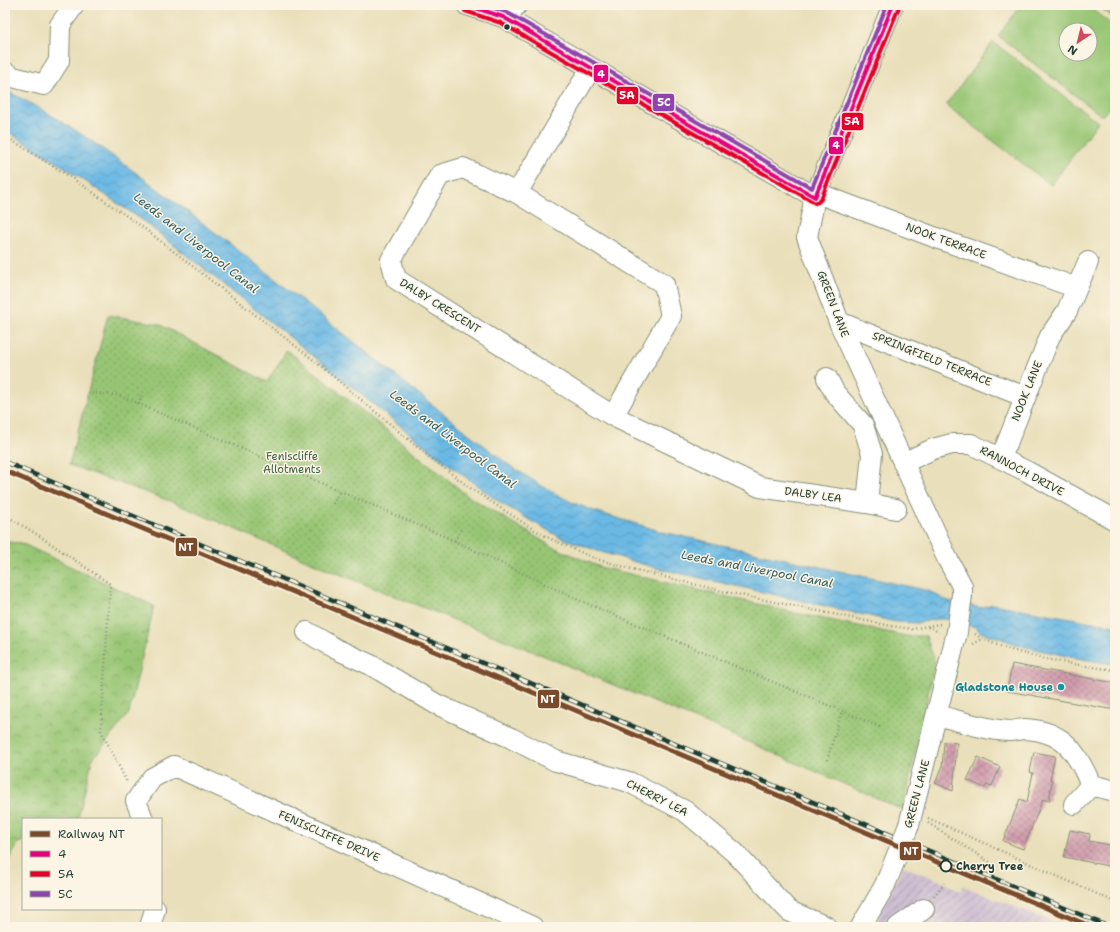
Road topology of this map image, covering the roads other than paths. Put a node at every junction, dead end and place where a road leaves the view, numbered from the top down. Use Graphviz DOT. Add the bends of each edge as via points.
graph roads {
  1 [pos="74,5"];
  2 [pos="467,5"];
  3 [pos="888,6"];
  4 [pos="510,11"];
  5 [pos="591,68"];
  6 [pos="5,72"];
  7 [pos="517,193"];
  8 [pos="815,198"];
  9 [pos="1088,262"];
  10 [pos="1077,288"];
  11 [pos="838,322"];
  12 [pos="827,378"];
  13 [pos="1024,397"];
  14 [pos="613,416"];
  15 [pos="1000,458"];
  16 [pos="903,463"];
  17 [pos="760,487"];
  18 [pos="867,503"];
  19 [pos="896,509"];
  20 [pos="1115,520"];
  21 [pos="307,632"];
  22 [pos="937,715"];
  23 [pos="1091,785"];
  24 [pos="1115,791"];
  25 [pos="1074,804"];
  26 [pos="140,810"];
  27 [pos="924,909"];
  28 [pos="155,910"];
  29 [pos="786,919"];
  30 [pos="150,927"];
  31 [pos="533,927"];
  32 [pos="827,927"];
  33 [pos="861,927"];
  34 [pos="898,927"];
  1 -- 6 [label="street" via="60,24 59,61 44,85 13,77"];
  2 -- 4 [label="street"];
  3 -- 8 [label="street, GREEN LANE"];
  4 -- 5 [label="street"];
  5 -- 7 [label="street"];
  5 -- 8 [label="street"];
  7 -- 14 [label="street, DALBY CRESCENT" via="664,284 671,316"];
  7 -- 14 [label="street, DALBY CRESCENT" via="463,168 440,175 391,260 396,279"];
  8 -- 10 [label="street, NOOK TERRACE" via="826,196"];
  8 -- 11 [label="street, GREEN LANE" via="807,237"];
  9 -- 10 [label="street, NOOK LANE"];
  10 -- 13 [label="street, NOOK LANE" via="1067,311 1050,336"];
  11 -- 13 [label="street, SPRINGFIELD TERRACE"];
  11 -- 16 [label="street, GREEN LANE"];
  12 -- 18 [label="street" via="835,393 863,425 872,454"];
  13 -- 15 [label="street, NOOK LANE"];
  14 -- 17 [label="street, DALBY CRESCENT"];
  15 -- 16 [label="street, RANNOCH DRIVE" via="971,444 952,444 933,449"];
  15 -- 20 [label="street, RANNOCH DRIVE"];
  16 -- 22 [label="street, GREEN LANE, bridge" via="962,586 953,630 952,653"];
  17 -- 18 [label="street, DALBY LEA"];
  18 -- 19 [label="street, DALBY LEA"];
  21 -- 29 [label="street, CHERRY LEA" via="371,665 436,704 556,761 629,782 685,811 734,852"];
  22 -- 23 [label="street" via="1002,729 1040,731 1056,737 1072,750 1082,764"];
  22 -- 33 [label="street, GREEN LANE, bridge" via="912,817 885,885"];
  23 -- 24 [label="street"];
  23 -- 25 [label="street"];
  26 -- 31 [label="street, FENISCLIFFE DRIVE" via="152,778 174,766"];
  27 -- 34 [label="street"];
  28 -- 30 [label="street"];
  29 -- 32 [label="street, CHERRY LEA"];
}
